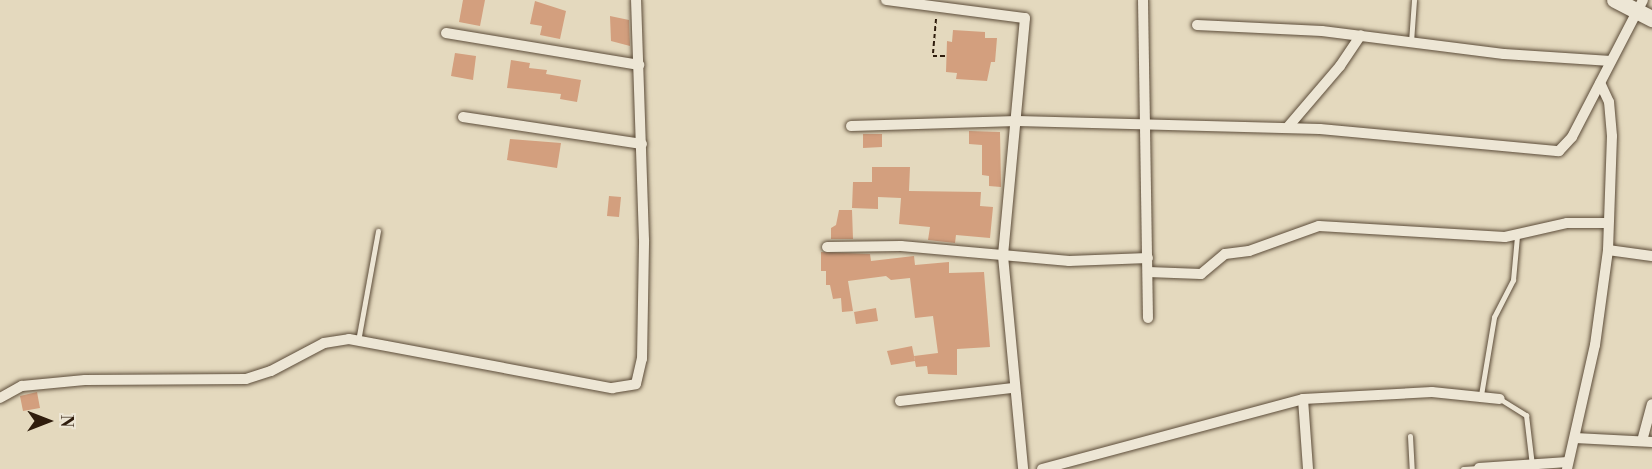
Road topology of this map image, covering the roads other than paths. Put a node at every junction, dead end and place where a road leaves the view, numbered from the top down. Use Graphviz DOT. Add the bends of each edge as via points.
graph roads {
  1 [pos="636,0"];
  2 [pos="886,0"];
  3 [pos="1143,0"];
  4 [pos="1414,0"];
  5 [pos="1615,0"];
  6 [pos="971,5"];
  7 [pos="1644,10"];
  8 [pos="1197,25"];
  9 [pos="446,33"];
  10 [pos="1361,35"];
  11 [pos="1411,42"];
  12 [pos="1611,61"];
  13 [pos="639,65"];
  14 [pos="1600,83"];
  15 [pos="462,117"];
  16 [pos="1017,121"];
  17 [pos="1147,125"];
  18 [pos="851,126"];
  19 [pos="1287,128"];
  20 [pos="642,144"];
  21 [pos="1608,223"];
  22 [pos="378,231"];
  23 [pos="1517,236"];
  24 [pos="827,247"];
  25 [pos="1608,250"];
  26 [pos="1003,256"];
  27 [pos="1652,256"];
  28 [pos="1148,258"];
  29 [pos="1148,272"];
  30 [pos="1148,318"];
  31 [pos="358,341"];
  32 [pos="1013,388"];
  33 [pos="1481,395"];
  34 [pos="0,398"];
  35 [pos="1303,399"];
  36 [pos="1500,399"];
  37 [pos="900,401"];
  38 [pos="1652,404"];
  39 [pos="1410,436"];
  40 [pos="1575,438"];
  41 [pos="1647,441"];
  42 [pos="1532,465"];
  43 [pos="1567,466"];
  44 [pos="1060,467"];
  45 [pos="1479,468"];
  46 [pos="1023,469"];
  47 [pos="1042,469"];
  48 [pos="1308,469"];
  49 [pos="1412,469"];
  50 [pos="1463,469"];
  1 -- 13 [label="street"];
  2 -- 6 [label="street" via="936,7"];
  3 -- 17 [label="street"];
  4 -- 11 [label="lane"];
  5 -- 7 [label="street"];
  6 -- 16 [label="street" via="1025,18"];
  7 -- 12 [label="street"];
  8 -- 10 [label="street"];
  9 -- 13 [label="street"];
  10 -- 11 [label="street"];
  10 -- 19 [label="street"];
  11 -- 12 [label="street" via="1504,54"];
  12 -- 14 [label="street"];
  13 -- 20 [label="street"];
  14 -- 19 [label="street" via="1566,146 1559,151"];
  14 -- 21 [label="street" via="1611,117"];
  15 -- 20 [label="street"];
  16 -- 17 [label="street"];
  16 -- 18 [label="street"];
  16 -- 26 [label="street"];
  17 -- 19 [label="street"];
  17 -- 28 [label="street"];
  20 -- 31 [label="street" via="642,359 636,384 612,388"];
  21 -- 23 [label="street" via="1567,223"];
  21 -- 25 [label="street"];
  22 -- 31 [label="lane"];
  23 -- 29 [label="street" via="1319,226 1249,251 1225,254 1201,274"];
  23 -- 33 [label="lane" via="1513,280 1494,317"];
  24 -- 26 [label="street" via="901,246"];
  25 -- 27 [label="street"];
  25 -- 40 [label="street" via="1599,324"];
  26 -- 28 [label="street" via="1069,261"];
  26 -- 32 [label="street"];
  28 -- 29 [label="street"];
  29 -- 30 [label="street"];
  31 -- 34 [label="street" via="324,343 271,371 246,379 85,380 22,386"];
  32 -- 37 [label="street"];
  32 -- 46 [label="street"];
  33 -- 35 [label="street" via="1364,393"];
  33 -- 36 [label="street"];
  35 -- 44 [label="street" via="1212,421"];
  35 -- 48 [label="street"];
  36 -- 42 [label="lane" via="1513,403 1526,415"];
  38 -- 41 [label="street"];
  39 -- 49 [label="lane"];
  40 -- 41 [label="street"];
  40 -- 43 [label="street"];
  42 -- 43 [label="street"];
  42 -- 45 [label="street"];
  44 -- 47 [label="street"];
  45 -- 50 [label="lane"];
}
